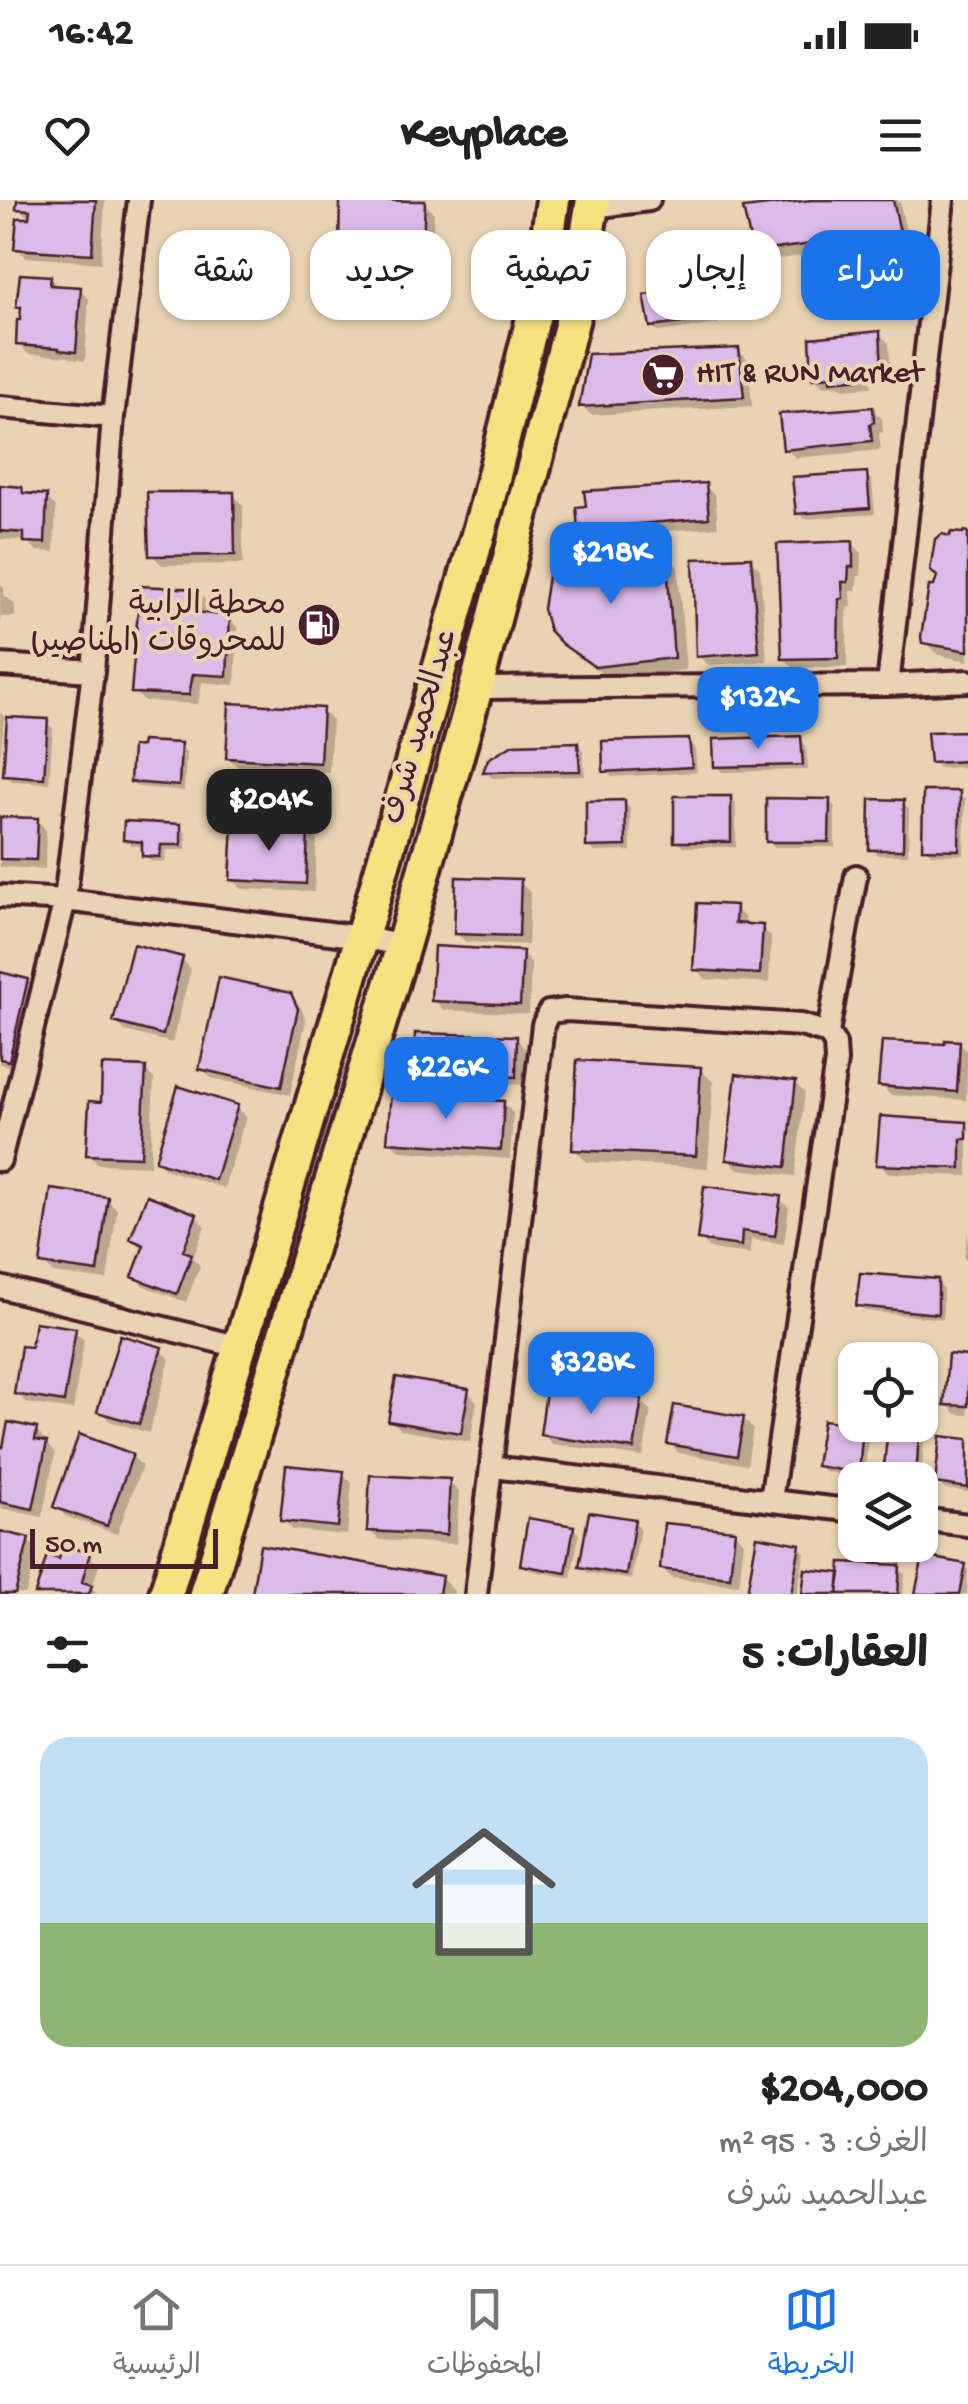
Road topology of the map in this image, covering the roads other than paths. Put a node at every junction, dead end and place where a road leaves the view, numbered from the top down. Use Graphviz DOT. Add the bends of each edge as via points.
graph roads {
  1 [pos="138,200"];
  2 [pos="554,200"];
  3 [pos="649,200"];
  4 [pos="943,200"];
  5 [pos="593,203"];
  6 [pos="0,407"];
  7 [pos="112,417"];
  8 [pos="0,664"];
  9 [pos="92,670"];
  10 [pos="968,681"];
  11 [pos="888,685"];
  12 [pos="476,688"];
  13 [pos="856,876"];
  14 [pos="0,896"];
  15 [pos="65,900"];
  16 [pos="362,937"];
  17 [pos="404,946"];
  18 [pos="828,1033"];
  19 [pos="0,1160"];
  20 [pos="0,1286"];
  21 [pos="240,1347"];
  22 [pos="492,1467"];
  23 [pos="771,1500"];
  24 [pos="838,1509"];
  25 [pos="938,1522"];
  26 [pos="968,1526"];
  27 [pos="166,1594"];
  28 [pos="206,1594"];
  29 [pos="476,1594"];
  1 -- 7 [label="street"];
  2 -- 16 [label="main road, عبدالحميد شرف" via="540,290 486,507"];
  3 -- 5 [label="street"];
  4 -- 11 [label="street"];
  5 -- 12 [label="main road, عبدالحميد شرف" via="573,318"];
  6 -- 7 [label="street"];
  7 -- 9 [label="street"];
  8 -- 9 [label="street"];
  9 -- 15 [label="street"];
  10 -- 11 [label="street"];
  11 -- 12 [label="street"];
  12 -- 17 [label="main road, عبدالحميد شرف"];
  13 -- 18 [label="street"];
  14 -- 15 [label="street"];
  15 -- 16 [label="street"];
  15 -- 19 [label="street"];
  16 -- 17 [label="street"];
  16 -- 21 [label="main road, عبدالحميد شرف"];
  17 -- 28 [label="main road, عبدالحميد شرف"];
  18 -- 22 [label="street" via="800,1025 549,1012"];
  18 -- 23 [label="street" via="836,1061"];
  20 -- 21 [label="street"];
  21 -- 27 [label="main road, عبدالحميد شرف"];
  22 -- 23 [label="street"];
  22 -- 29 [label="street"];
  23 -- 24 [label="street"];
  25 -- 26 [label="street"];
}
